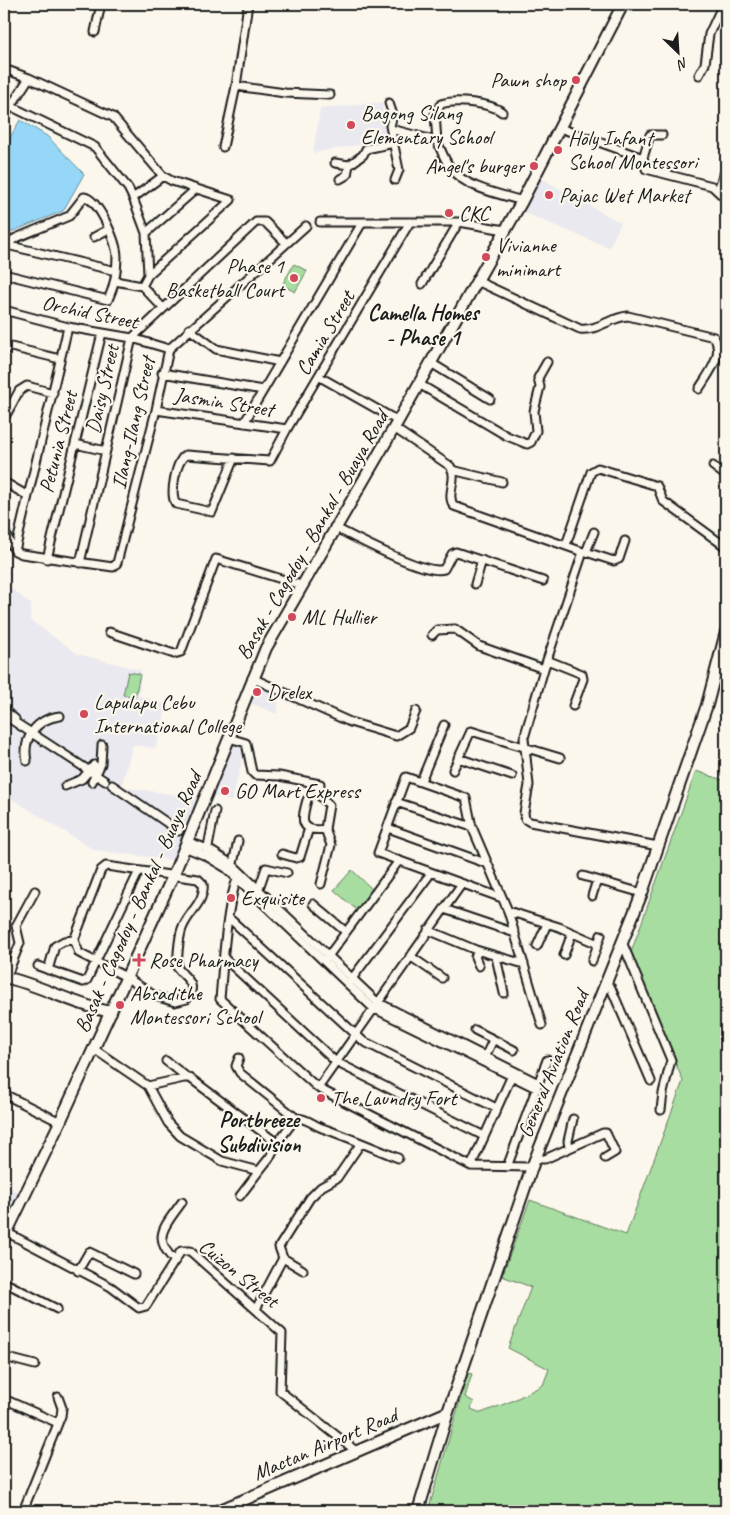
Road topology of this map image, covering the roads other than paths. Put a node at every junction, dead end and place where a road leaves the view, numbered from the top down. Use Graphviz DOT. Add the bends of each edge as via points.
graph roads {
  1 [pos="101,4"];
  2 [pos="248,4"];
  3 [pos="623,4"];
  4 [pos="723,4"];
  5 [pos="95,32"];
  6 [pos="4,69"];
  7 [pos="699,75"];
  8 [pos="29,78"];
  9 [pos="236,86"];
  10 [pos="330,95"];
  11 [pos="389,104"];
  12 [pos="7,105"];
  13 [pos="502,112"];
  14 [pos="4,117"];
  15 [pos="560,128"];
  16 [pos="391,129"];
  17 [pos="662,135"];
  18 [pos="437,141"];
  19 [pos="394,143"];
  20 [pos="223,147"];
  21 [pos="643,158"];
  22 [pos="335,164"];
  23 [pos="349,165"];
  24 [pos="726,169"];
  25 [pos="163,176"];
  26 [pos="340,179"];
  27 [pos="395,180"];
  28 [pos="196,189"];
  29 [pos="718,190"];
  30 [pos="133,198"];
  31 [pos="726,199"];
  32 [pos="522,201"];
  33 [pos="320,222"];
  34 [pos="410,222"];
  35 [pos="459,222"];
  36 [pos="362,223"];
  37 [pos="306,226"];
  38 [pos="110,229"];
  39 [pos="505,230"];
  40 [pos="146,233"];
  41 [pos="94,236"];
  42 [pos="9,244"];
  43 [pos="286,244"];
  44 [pos="116,271"];
  45 [pos="4,274"];
  46 [pos="148,275"];
  47 [pos="114,281"];
  48 [pos="477,281"];
  49 [pos="422,284"];
  50 [pos="142,286"];
  51 [pos="163,308"];
  52 [pos="4,310"];
  53 [pos="68,328"];
  54 [pos="189,329"];
  55 [pos="102,333"];
  56 [pos="132,338"];
  57 [pos="168,349"];
  58 [pos="4,352"];
  59 [pos="60,359"];
  60 [pos="280,362"];
  61 [pos="547,362"];
  62 [pos="431,363"];
  63 [pos="162,374"];
  64 [pos="320,377"];
  65 [pos="419,384"];
  66 [pos="699,389"];
  67 [pos="263,390"];
  68 [pos="53,393"];
  69 [pos="490,399"];
  70 [pos="156,410"];
  71 [pos="4,419"];
  72 [pos="244,423"];
  73 [pos="396,424"];
  74 [pos="287,429"];
  75 [pos="75,444"];
  76 [pos="106,451"];
  77 [pos="234,458"];
  78 [pos="713,466"];
  79 [pos="452,470"];
  80 [pos="726,476"];
  81 [pos="4,482"];
  82 [pos="502,482"];
  83 [pos="28,496"];
  84 [pos="334,527"];
  85 [pos="4,531"];
  86 [pos="594,532"];
  87 [pos="624,541"];
  88 [pos="566,545"];
  89 [pos="726,547"];
  90 [pos="16,551"];
  91 [pos="584,552"];
  92 [pos="47,559"];
  93 [pos="482,560"];
  94 [pos="80,564"];
  95 [pos="543,581"];
  96 [pos="474,584"];
  97 [pos="300,585"];
  98 [pos="109,632"];
  99 [pos="726,632"];
  100 [pos="432,635"];
  101 [pos="547,660"];
  102 [pos="544,670"];
  103 [pos="252,678"];
  104 [pos="573,706"];
  105 [pos="4,710"];
  106 [pos="416,711"];
  107 [pos="60,716"];
  108 [pos="444,725"];
  109 [pos="31,733"];
  110 [pos="229,738"];
  111 [pos="102,745"];
  112 [pos="525,746"];
  113 [pos="458,758"];
  114 [pos="560,758"];
  115 [pos="27,761"];
  116 [pos="453,770"];
  117 [pos="93,771"];
  118 [pos="512,776"];
  119 [pos="420,781"];
  120 [pos="92,782"];
  121 [pos="66,786"];
  122 [pos="308,800"];
  123 [pos="396,802"];
  124 [pos="215,811"];
  125 [pos="472,827"];
  126 [pos="309,828"];
  127 [pos="388,828"];
  128 [pos="325,829"];
  129 [pos="179,831"];
  130 [pos="238,841"];
  131 [pos="185,844"];
  132 [pos="658,846"];
  133 [pos="207,852"];
  134 [pos="282,854"];
  135 [pos="398,862"];
  136 [pos="488,864"];
  137 [pos="232,868"];
  138 [pos="139,871"];
  139 [pos="287,873"];
  140 [pos="431,873"];
  141 [pos="173,876"];
  142 [pos="238,876"];
  143 [pos="583,876"];
  144 [pos="597,880"];
  145 [pos="320,884"];
  146 [pos="462,884"];
  147 [pos="35,891"];
  148 [pos="257,893"];
  149 [pos="642,893"];
  150 [pos="592,896"];
  151 [pos="502,898"];
  152 [pos="313,904"];
  153 [pos="444,909"];
  154 [pos="508,911"];
  155 [pos="229,918"];
  156 [pos="547,924"];
  157 [pos="428,930"];
  158 [pos="346,932"];
  159 [pos="515,933"];
  160 [pos="572,933"];
  161 [pos="601,935"];
  162 [pos="74,940"];
  163 [pos="598,944"];
  164 [pos="623,944"];
  165 [pos="537,946"];
  166 [pos="478,951"];
  167 [pos="564,955"];
  168 [pos="410,956"];
  169 [pos="496,956"];
  170 [pos="224,958"];
  171 [pos="327,958"];
  172 [pos="592,961"];
  173 [pos="95,962"];
  174 [pos="524,964"];
  175 [pos="38,966"];
  176 [pos="479,966"];
  177 [pos="48,970"];
  178 [pos="126,977"];
  179 [pos="5,978"];
  180 [pos="442,978"];
  181 [pos="350,981"];
  182 [pos="606,983"];
  183 [pos="504,993"];
  184 [pos="375,1005"];
  185 [pos="92,1008"];
  186 [pos="111,1012"];
  187 [pos="106,1024"];
  188 [pos="542,1025"];
  189 [pos="475,1030"];
  190 [pos="355,1033"];
  191 [pos="492,1040"];
  192 [pos="94,1049"];
  193 [pos="514,1050"];
  194 [pos="239,1058"];
  195 [pos="483,1060"];
  196 [pos="547,1060"];
  197 [pos="166,1061"];
  198 [pos="336,1062"];
  199 [pos="512,1074"];
  200 [pos="188,1078"];
  201 [pos="651,1081"];
  202 [pos="148,1086"];
  203 [pos="537,1086"];
  204 [pos="318,1088"];
  205 [pos="4,1094"];
  206 [pos="496,1108"];
  207 [pos="661,1110"];
  208 [pos="296,1118"];
  209 [pos="573,1119"];
  210 [pos="60,1122"];
  211 [pos="484,1136"];
  212 [pos="277,1143"];
  213 [pos="361,1143"];
  214 [pos="569,1148"];
  215 [pos="398,1158"];
  216 [pos="605,1158"];
  217 [pos="533,1163"];
  218 [pos="471,1166"];
  219 [pos="506,1167"];
  220 [pos="259,1171"];
  221 [pos="240,1196"];
  222 [pos="182,1202"];
  223 [pos="5,1235"];
  224 [pos="283,1258"];
  225 [pos="175,1261"];
  226 [pos="303,1270"];
  227 [pos="78,1271"];
  228 [pos="134,1274"];
  229 [pos="4,1282"];
  230 [pos="57,1309"];
  231 [pos="256,1309"];
  232 [pos="4,1357"];
  233 [pos="35,1365"];
  234 [pos="58,1397"];
  235 [pos="4,1399"];
  236 [pos="448,1412"];
  237 [pos="58,1423"];
  238 [pos="356,1451"];
  239 [pos="23,1511"];
  240 [pos="221,1511"];
  241 [pos="418,1511"];
  1 -- 5 [label="street"];
  2 -- 9 [label="street"];
  3 -- 15 [label="street, Basak - Cagodoy - Bankal - Buaya Road"];
  4 -- 7 [label="street" via="709,34 705,64"];
  6 -- 8 [label="street"];
  8 -- 12 [label="street"];
  8 -- 25 [label="street" via="113,118"];
  9 -- 10 [label="street"];
  9 -- 20 [label="street"];
  11 -- 16 [label="street" via="393,115"];
  12 -- 14 [label="street"];
  12 -- 30 [label="street" via="95,147"];
  13 -- 18 [label="street" via="493,106 473,103 442,104 435,114"];
  15 -- 21 [label="street"];
  15 -- 32 [label="street, Basak - Cagodoy - Bankal - Buaya Road"];
  16 -- 18 [label="street"];
  16 -- 19 [label="street"];
  17 -- 21 [label="street" via="650,135"];
  18 -- 32 [label="street" via="455,174 473,185"];
  19 -- 23 [label="street" via="366,149"];
  19 -- 27 [label="street" via="399,170"];
  21 -- 29 [label="street" via="646,169"];
  22 -- 23 [label="street"];
  23 -- 26 [label="street" via="347,175"];
  24 -- 29 [label="street"];
  25 -- 28 [label="street"];
  25 -- 30 [label="street"];
  28 -- 40 [label="street"];
  28 -- 46 [label="street" via="231,200"];
  29 -- 31 [label="street"];
  30 -- 40 [label="street"];
  32 -- 39 [label="street, Basak - Cagodoy - Bankal - Buaya Road"];
  33 -- 36 [label="street"];
  34 -- 35 [label="street"];
  34 -- 36 [label="street"];
  34 -- 64 [label="street, Camia Street"];
  35 -- 39 [label="street"];
  35 -- 49 [label="street"];
  36 -- 60 [label="street"];
  37 -- 43 [label="street, Ilang-Ilang Street"];
  38 -- 41 [label="street"];
  38 -- 42 [label="street" via="98,207 84,197 70,216"];
  38 -- 44 [label="street" via="117,256"];
  39 -- 48 [label="street, Basak - Cagodoy - Bankal - Buaya Road"];
  40 -- 46 [label="street"];
  42 -- 44 [label="street"];
  43 -- 51 [label="street, Daisy Street" via="265,222 256,222"];
  43 -- 54 [label="street, Ilang-Ilang Street"];
  44 -- 47 [label="street"];
  45 -- 47 [label="street" via="108,300"];
  46 -- 50 [label="street"];
  47 -- 50 [label="street"];
  48 -- 62 [label="street, Basak - Cagodoy - Bankal - Buaya Road"];
  48 -- 66 [label="street" via="580,329 598,327 628,316 714,338 718,346 717,358"];
  50 -- 51 [label="street"];
  51 -- 56 [label="street, Daisy Street"];
  52 -- 53 [label="street, Orchid Street"];
  53 -- 55 [label="street, Orchid Street"];
  53 -- 59 [label="street"];
  54 -- 57 [label="street, Ilang-Ilang Street"];
  54 -- 60 [label="street" via="216,349"];
  55 -- 56 [label="street, Orchid Street"];
  55 -- 75 [label="street, Petunia Street"];
  56 -- 57 [label="street, Orchid Street"];
  56 -- 76 [label="street, Daisy Street"];
  57 -- 63 [label="street, Ilang-Ilang Street"];
  58 -- 59 [label="street" via="11,347"];
  59 -- 68 [label="street"];
  60 -- 67 [label="street"];
  61 -- 65 [label="street" via="538,378 540,388 534,416 536,431 527,444 507,436"];
  62 -- 65 [label="street, Basak - Cagodoy - Bankal - Buaya Road"];
  62 -- 69 [label="street"];
  63 -- 67 [label="street"];
  63 -- 70 [label="street, Ilang-Ilang Street"];
  64 -- 73 [label="street"];
  64 -- 74 [label="street, Camia Street"];
  65 -- 73 [label="street, Basak - Cagodoy - Bankal - Buaya Road"];
  67 -- 72 [label="street"];
  68 -- 71 [label="street" via="27,386 18,391"];
  68 -- 83 [label="street"];
  70 -- 72 [label="street, Jasmin Street"];
  70 -- 94 [label="street, Ilang-Ilang Street" via="116,563 114,567"];
  72 -- 74 [label="street, Jasmin Street"];
  73 -- 79 [label="street"];
  73 -- 84 [label="street, Basak - Cagodoy - Bankal - Buaya Road"];
  74 -- 77 [label="street, Camia Street" via="270,461"];
  75 -- 76 [label="street"];
  75 -- 92 [label="street, Petunia Street"];
  76 -- 94 [label="street, Daisy Street"];
  77 -- 77 [label="street" via="182,457 173,501 212,512"];
  78 -- 80 [label="street"];
  79 -- 82 [label="street"];
  79 -- 88 [label="street" via="451,498 454,506"];
  81 -- 83 [label="street"];
  83 -- 90 [label="street"];
  84 -- 93 [label="street" via="433,571 444,569 456,552"];
  84 -- 97 [label="street, Basak - Cagodoy - Bankal - Buaya Road"];
  85 -- 90 [label="street"];
  86 -- 91 [label="street"];
  87 -- 91 [label="street" via="616,561"];
  88 -- 89 [label="street" via="591,472 598,468 657,486 663,501"];
  88 -- 91 [label="street"];
  90 -- 92 [label="street"];
  91 -- 101 [label="street"];
  92 -- 94 [label="street"];
  93 -- 95 [label="street"];
  93 -- 96 [label="street"];
  97 -- 98 [label="street" via="216,559 181,652 174,654"];
  97 -- 103 [label="street, Basak - Cagodoy - Bankal - Buaya Road"];
  99 -- 132 [label="street, General Aviation Road" via="707,705"];
  100 -- 102 [label="street" via="437,630 455,629 478,646"];
  101 -- 102 [label="street"];
  101 -- 104 [label="street" via="582,674"];
  102 -- 112 [label="street" via="524,738"];
  103 -- 106 [label="street" via="350,722 396,736 409,728"];
  103 -- 110 [label="street, Basak - Cagodoy - Bankal - Buaya Road"];
  105 -- 109 [label="street"];
  107 -- 109 [label="street" via="44,721"];
  108 -- 119 [label="street"];
  109 -- 115 [label="street" via="26,749"];
  109 -- 117 [label="street"];
  110 -- 128 [label="street" via="246,743 255,775 320,784 319,795 329,805"];
  110 -- 131 [label="street, Basak - Cagodoy - Bankal - Buaya Road"];
  111 -- 117 [label="street" via="101,764"];
  112 -- 113 [label="street" via="471,731"];
  112 -- 114 [label="street"];
  112 -- 132 [label="street" via="530,790 525,819 537,824"];
  113 -- 116 [label="street"];
  113 -- 118 [label="street"];
  117 -- 120 [label="street"];
  117 -- 121 [label="street"];
  117 -- 129 [label="street"];
  119 -- 123 [label="street" via="406,777"];
  119 -- 125 [label="street" via="466,798"];
  122 -- 126 [label="street" via="302,818"];
  123 -- 125 [label="street"];
  123 -- 127 [label="street"];
  124 -- 133 [label="street"];
  125 -- 136 [label="street"];
  126 -- 128 [label="street"];
  126 -- 134 [label="street" via="300,857"];
  127 -- 135 [label="street" via="378,854"];
  127 -- 136 [label="street"];
  128 -- 145 [label="street" via="332,845"];
  130 -- 137 [label="street"];
  131 -- 133 [label="street"];
  131 -- 141 [label="street, Basak - Cagodoy - Bankal - Buaya Road"];
  132 -- 149 [label="street, General Aviation Road"];
  133 -- 137 [label="street"];
  135 -- 140 [label="street"];
  135 -- 158 [label="street"];
  136 -- 151 [label="street"];
  137 -- 142 [label="street"];
  138 -- 141 [label="street"];
  138 -- 162 [label="street" via="106,866 101,870"];
  138 -- 173 [label="street"];
  139 -- 148 [label="street" via="266,868"];
  140 -- 146 [label="street"];
  140 -- 181 [label="street"];
  141 -- 178 [label="street, Basak - Cagodoy - Bankal - Buaya Road"];
  141 -- 178 [label="street" via="198,879 204,887 199,903 181,930 176,967 191,981 190,995 182,1001 165,1000"];
  142 -- 148 [label="street"];
  142 -- 155 [label="street"];
  143 -- 144 [label="street"];
  144 -- 149 [label="street"];
  144 -- 150 [label="street"];
  146 -- 151 [label="street"];
  146 -- 153 [label="street"];
  147 -- 179 [label="street" via="16,926 20,943"];
  148 -- 171 [label="street"];
  149 -- 164 [label="street, General Aviation Road"];
  151 -- 154 [label="street"];
  152 -- 158 [label="street"];
  153 -- 157 [label="street"];
  153 -- 159 [label="street"];
  154 -- 156 [label="street"];
  154 -- 159 [label="street"];
  155 -- 170 [label="street"];
  155 -- 190 [label="street"];
  156 -- 160 [label="street"];
  156 -- 165 [label="street"];
  157 -- 166 [label="street"];
  157 -- 168 [label="street"];
  158 -- 171 [label="street"];
  159 -- 174 [label="street"];
  160 -- 163 [label="street"];
  160 -- 167 [label="street"];
  161 -- 163 [label="street"];
  162 -- 173 [label="street" via="80,954"];
  162 -- 177 [label="street" via="55,946"];
  163 -- 172 [label="street"];
  164 -- 182 [label="street, General Aviation Road"];
  164 -- 207 [label="street" via="671,1060"];
  166 -- 169 [label="street"];
  166 -- 176 [label="street" via="475,957"];
  168 -- 180 [label="street"];
  168 -- 184 [label="street"];
  169 -- 174 [label="street"];
  169 -- 183 [label="street"];
  170 -- 198 [label="street"];
  170 -- 204 [label="street" via="220,999"];
  171 -- 181 [label="street"];
  173 -- 177 [label="street" via="83,982"];
  173 -- 178 [label="street"];
  174 -- 188 [label="street"];
  175 -- 177 [label="street"];
  178 -- 186 [label="street, Basak - Cagodoy - Bankal - Buaya Road"];
  179 -- 185 [label="street"];
  181 -- 184 [label="street"];
  182 -- 201 [label="street"];
  182 -- 217 [label="street, General Aviation Road"];
  184 -- 190 [label="street"];
  184 -- 195 [label="street"];
  185 -- 186 [label="street"];
  185 -- 187 [label="street"];
  186 -- 187 [label="street, Basak - Cagodoy - Bankal - Buaya Road"];
  187 -- 192 [label="street, Basak - Cagodoy - Bankal - Buaya Road"];
  189 -- 191 [label="street"];
  190 -- 198 [label="street"];
  190 -- 206 [label="street" via="363,1041"];
  191 -- 193 [label="street"];
  191 -- 195 [label="street"];
  192 -- 202 [label="street"];
  192 -- 210 [label="street, Basak - Cagodoy - Bankal - Buaya Road"];
  194 -- 208 [label="street" via="236,1066 240,1073"];
  195 -- 199 [label="street"];
  196 -- 203 [label="street"];
  197 -- 200 [label="street"];
  198 -- 204 [label="street"];
  198 -- 211 [label="street"];
  199 -- 203 [label="street"];
  199 -- 206 [label="street"];
  200 -- 202 [label="street"];
  200 -- 212 [label="street"];
  202 -- 220 [label="street" via="168,1123 180,1136 222,1161"];
  203 -- 219 [label="street"];
  204 -- 218 [label="street"];
  205 -- 210 [label="street"];
  206 -- 211 [label="street"];
  208 -- 212 [label="street"];
  208 -- 213 [label="street" via="309,1120"];
  209 -- 214 [label="street"];
  210 -- 223 [label="street, Basak - Cagodoy - Bankal - Buaya Road"];
  211 -- 218 [label="street"];
  212 -- 220 [label="street"];
  213 -- 215 [label="street"];
  213 -- 224 [label="street" via="337,1178 310,1198 279,1247"];
  214 -- 216 [label="street" via="603,1132 615,1152"];
  214 -- 217 [label="street"];
  217 -- 219 [label="street"];
  217 -- 236 [label="street, General Aviation Road"];
  218 -- 219 [label="street"];
  220 -- 221 [label="street"];
  222 -- 225 [label="street" via="165,1226 161,1239 165,1252"];
  223 -- 227 [label="street, Cuizon Street"];
  224 -- 226 [label="street"];
  224 -- 231 [label="street"];
  225 -- 227 [label="street, Cuizon Street" via="146,1306 139,1308 111,1287"];
  225 -- 231 [label="street, Cuizon Street" via="181,1251 190,1251"];
  227 -- 228 [label="street" via="89,1252"];
  229 -- 230 [label="street"];
  231 -- 238 [label="street, Cuizon Street" via="279,1328 283,1337 280,1391"];
  232 -- 233 [label="street"];
  234 -- 237 [label="street" via="62,1408"];
  235 -- 237 [label="street"];
  236 -- 238 [label="street, Mactan Airport Road"];
  236 -- 241 [label="street, General Aviation Road"];
  237 -- 239 [label="street"];
  238 -- 240 [label="street, Mactan Airport Road"];
}
